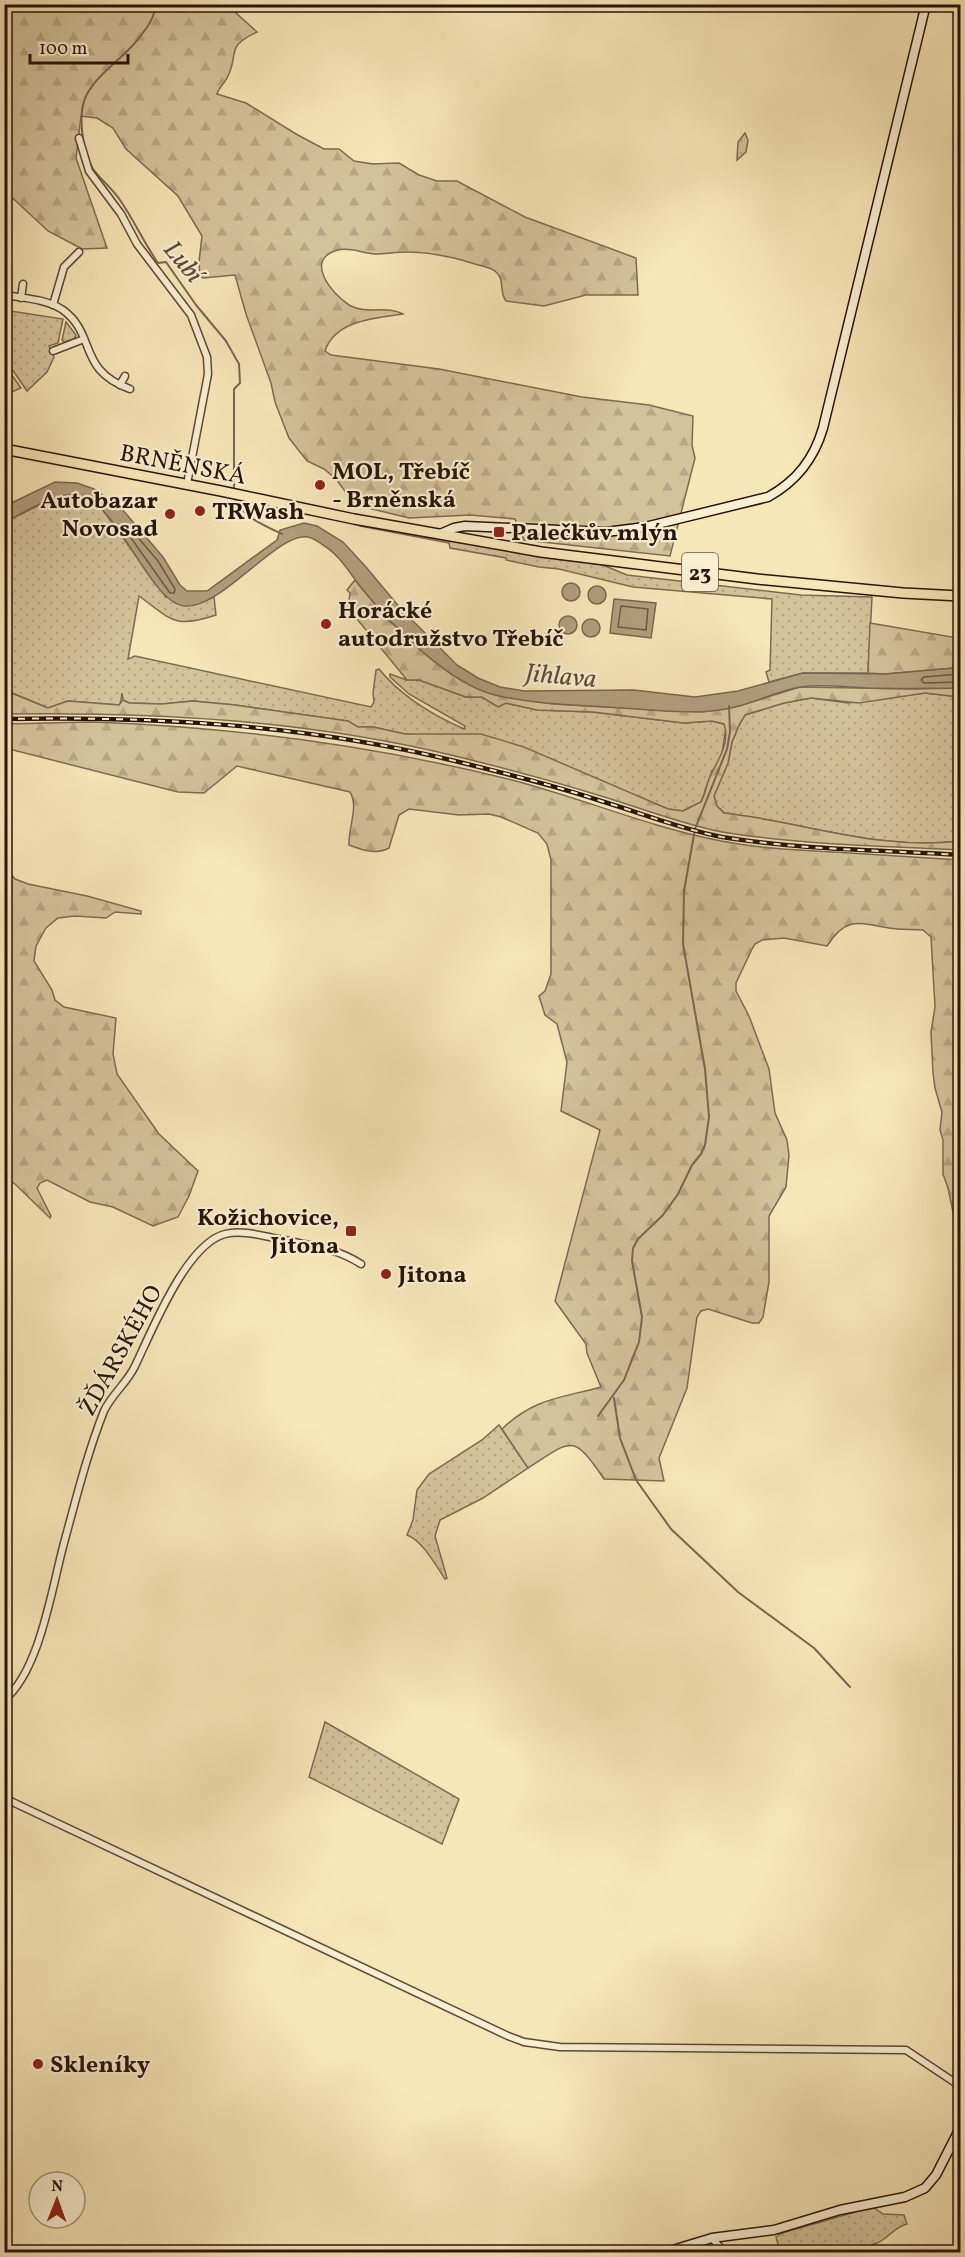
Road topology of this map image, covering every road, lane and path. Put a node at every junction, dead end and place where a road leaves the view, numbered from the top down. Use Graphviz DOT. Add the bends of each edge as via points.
graph roads {
  1 [pos="926,4"];
  2 [pos="79,138"];
  3 [pos="79,252"];
  4 [pos="23,284"];
  5 [pos="4,295"];
  6 [pos="21,298"];
  7 [pos="53,305"];
  8 [pos="84,339"];
  9 [pos="52,351"];
  10 [pos="125,376"];
  11 [pos="120,385"];
  12 [pos="130,388"];
  13 [pos="4,449"];
  14 [pos="187,484"];
  15 [pos="441,534"];
  16 [pos="960,596"];
  17 [pos="361,1264"];
  18 [pos="4,1700"];
  19 [pos="4,1798"];
  20 [pos="960,2086"];
  21 [pos="960,2128"];
  22 [pos="712,2238"];
  23 [pos="666,2253"];
  24 [pos="724,2253"];
  1 -- 15 [label="street" via="823,428 814,453 798,475 768,497 645,527 606,532 465,526"];
  2 -- 14 [label="street" via="89,171 121,214 137,244 191,315 207,357 208,374"];
  3 -- 7 [label="street" via="64,267"];
  4 -- 6 [label="street"];
  5 -- 6 [label="street"];
  6 -- 7 [label="street"];
  7 -- 8 [label="street" via="73,319"];
  8 -- 9 [label="street"];
  8 -- 11 [label="street" via="94,363"];
  10 -- 11 [label="street"];
  11 -- 12 [label="street"];
  13 -- 14 [label="main road, BRNĚNSKÁ"];
  14 -- 15 [label="main road, BRNĚNSKÁ / 23"];
  15 -- 16 [label="main road, 23" via="541,552 711,574"];
  17 -- 18 [label="street, ŽĎÁRSKÉHO" via="335,1250 234,1233 214,1238 195,1255 133,1370 104,1411 33,1657 18,1687"];
  19 -- 20 [label="street" via="524,2043 560,2047 906,2050"];
  21 -- 22 [label="street" via="936,2175 925,2188 905,2197 840,2210 774,2230"];
  22 -- 23 [label="street"];
  22 -- 24 [label="street"];
}
